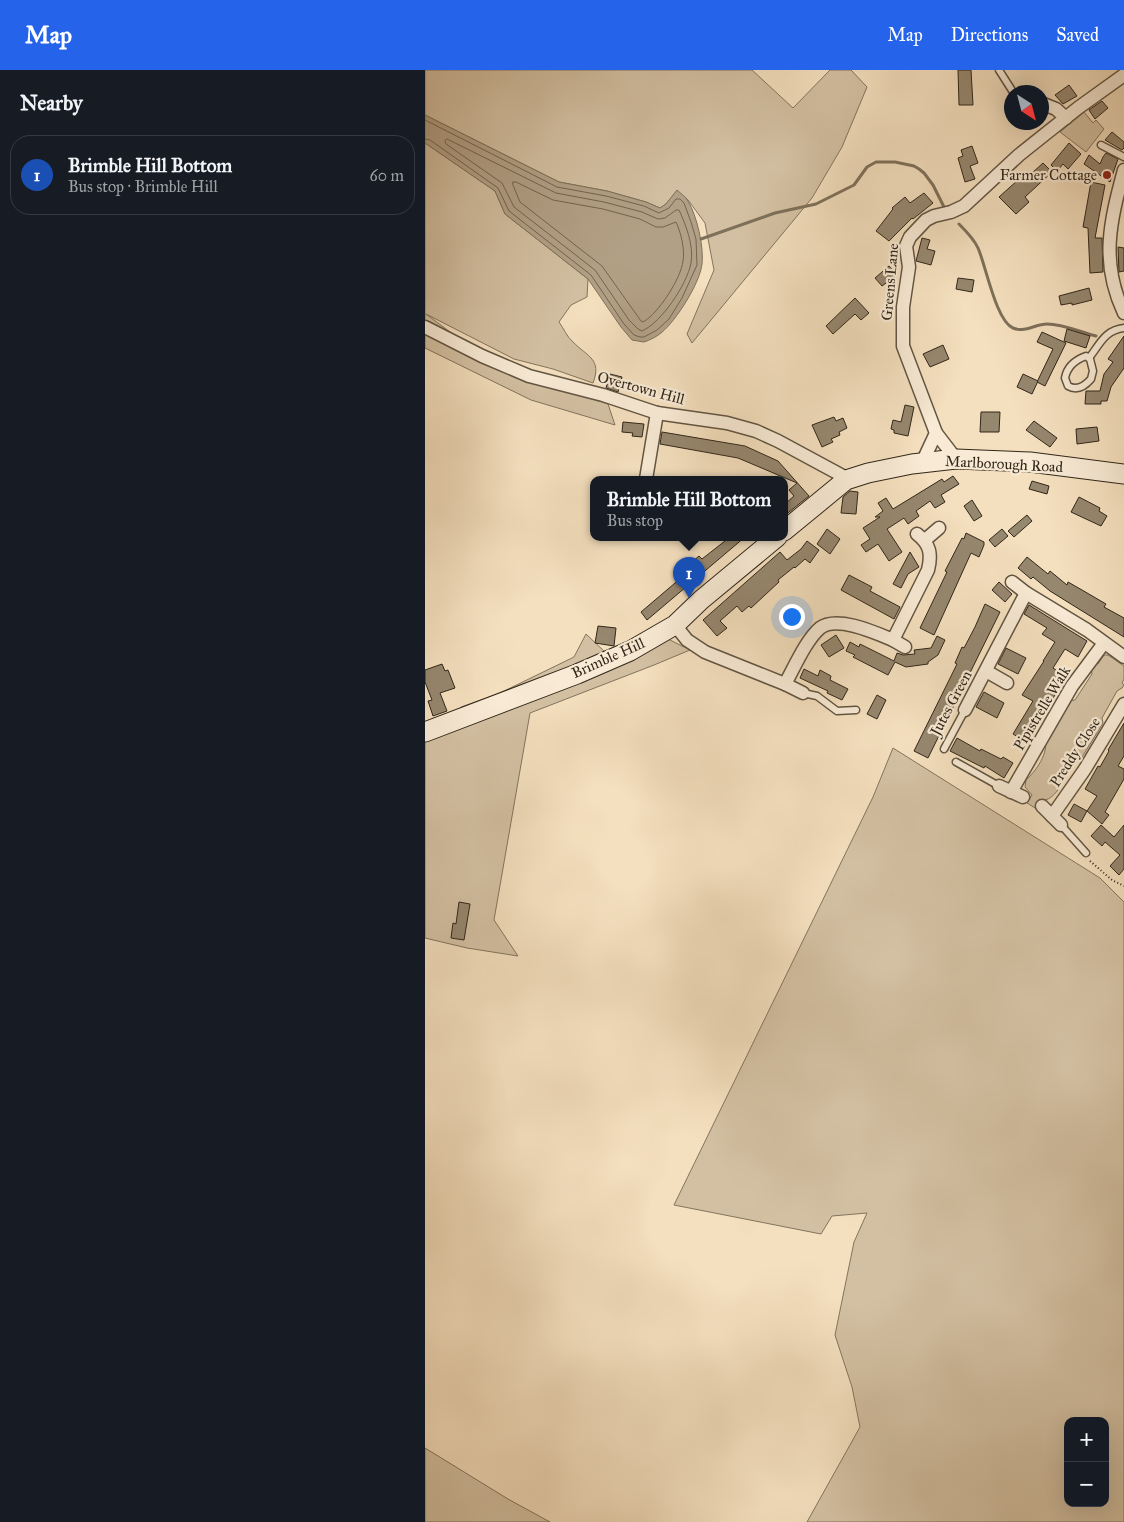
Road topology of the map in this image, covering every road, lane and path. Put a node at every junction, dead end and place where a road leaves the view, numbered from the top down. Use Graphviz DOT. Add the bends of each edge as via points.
graph roads {
  1 [pos="999,70"];
  2 [pos="1124,74"];
  3 [pos="1009,85"];
  4 [pos="1049,106"];
  5 [pos="1066,118"];
  6 [pos="1101,145"];
  7 [pos="1124,158"];
  8 [pos="1124,170"];
  9 [pos="1124,313"];
  10 [pos="425,327"];
  11 [pos="1124,328"];
  12 [pos="1089,358"];
  13 [pos="657,413"];
  14 [pos="936,434"];
  15 [pos="956,459"];
  16 [pos="922,463"];
  17 [pos="1124,474"];
  18 [pos="647,476"];
  19 [pos="846,480"];
  20 [pos="788,528"];
  21 [pos="939,528"];
  22 [pos="773,541"];
  23 [pos="1012,582"];
  24 [pos="1026,593"];
  25 [pos="675,625"];
  26 [pos="893,640"];
  27 [pos="1104,643"];
  28 [pos="905,647"];
  29 [pos="1124,656"];
  30 [pos="985,671"];
  31 [pos="1007,683"];
  32 [pos="785,684"];
  33 [pos="803,693"];
  34 [pos="1124,704"];
  35 [pos="856,710"];
  36 [pos="965,710"];
  37 [pos="425,732"];
  38 [pos="945,749"];
  39 [pos="956,762"];
  40 [pos="1005,788"];
  41 [pos="1023,797"];
  42 [pos="1042,806"];
  43 [pos="1056,821"];
  44 [pos="1087,853"];
  1 -- 3 [label="lane"];
  2 -- 5 [label="street, Greens Lane"];
  4 -- 5 [label="street"];
  5 -- 14 [label="street, Greens Lane" via="964,206 926,220 906,246 909,267 903,307 903,346"];
  6 -- 7 [label="lane"];
  8 -- 9 [label="street" via="1109,243 1112,282"];
  10 -- 13 [label="street, Overtown Hill" via="520,373"];
  11 -- 12 [label="lane" via="1106,335"];
  12 -- 12 [label="lane" via="1093,371 1091,378 1079,388 1068,386 1065,378 1071,365 1086,356"];
  13 -- 18 [label="street"];
  13 -- 19 [label="street, Overtown Hill" via="747,428 796,450"];
  14 -- 15 [label="street, Greens Lane"];
  14 -- 16 [label="street"];
  15 -- 16 [label="main road, Marlborough Road"];
  15 -- 17 [label="main road, Marlborough Road" via="1029,462"];
  16 -- 19 [label="main road, Marlborough Road"];
  19 -- 20 [label="main road, Marlborough Road"];
  21 -- 26 [label="street" via="921,537 929,545 928,570"];
  22 -- 25 [label="main road, Brimble Hill"];
  23 -- 24 [label="street"];
  24 -- 27 [label="street"];
  24 -- 30 [label="street, Jutes Green"];
  25 -- 32 [label="street" via="687,640 705,652"];
  25 -- 37 [label="main road, Brimble Hill" via="617,657"];
  26 -- 28 [label="street"];
  26 -- 32 [label="street" via="867,629 828,624 812,638"];
  27 -- 29 [label="street"];
  27 -- 40 [label="street, Pipistrelle Walk"];
  30 -- 31 [label="street, Jutes Green"];
  30 -- 36 [label="street, Jutes Green"];
  32 -- 33 [label="street"];
  33 -- 35 [label="lane" via="817,696 837,711"];
  34 -- 43 [label="street, Preddy Close"];
  36 -- 38 [label="lane, Jutes Green"];
  39 -- 40 [label="lane"];
  40 -- 41 [label="street"];
  42 -- 43 [label="street"];
  43 -- 44 [label="lane"];
}
